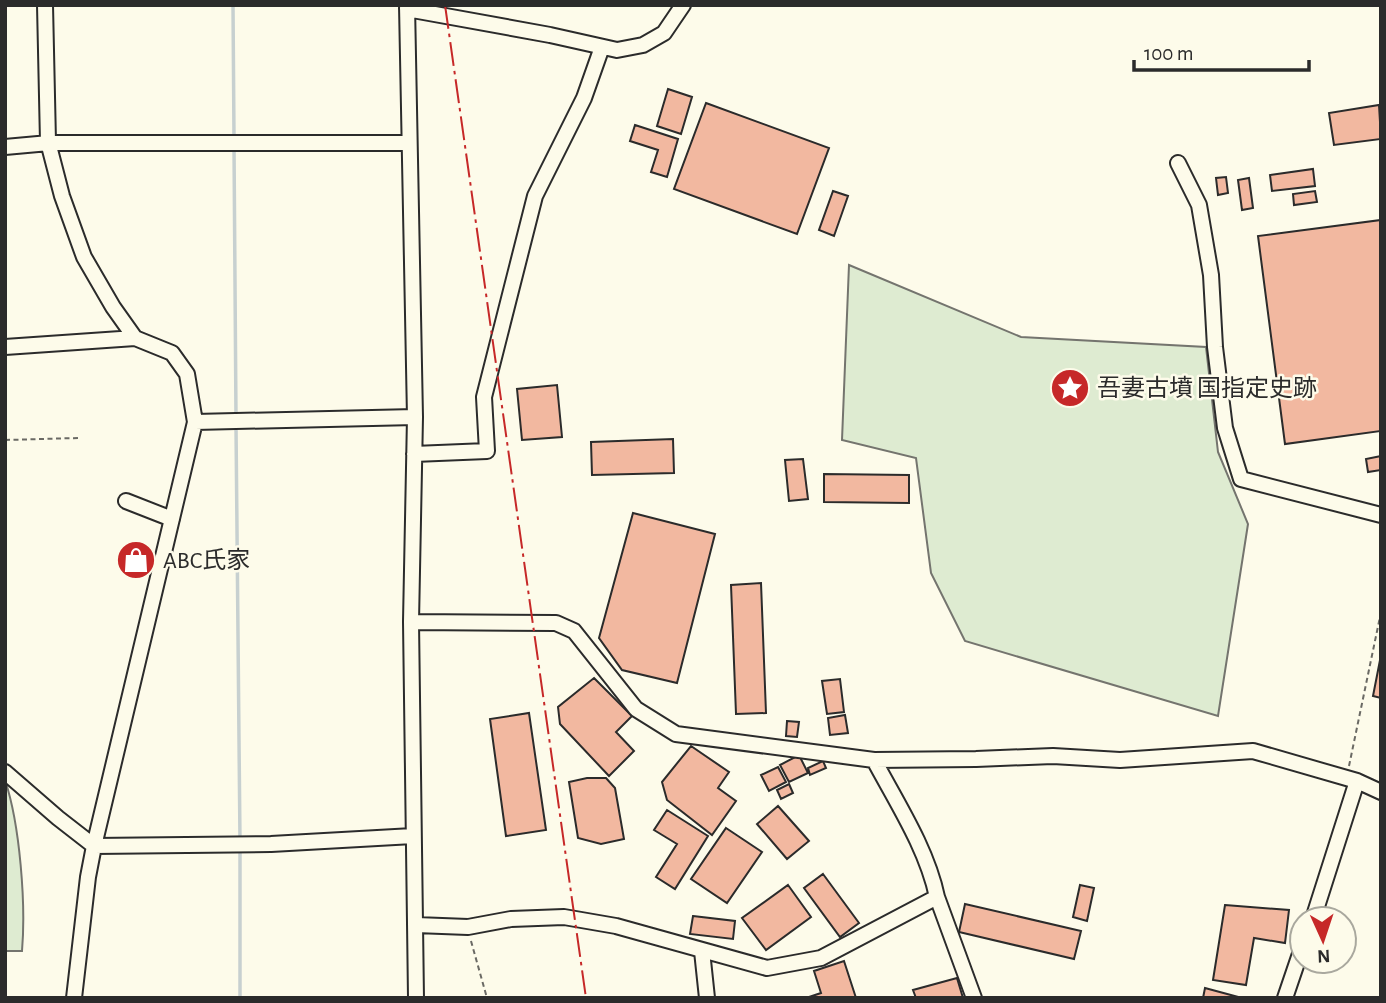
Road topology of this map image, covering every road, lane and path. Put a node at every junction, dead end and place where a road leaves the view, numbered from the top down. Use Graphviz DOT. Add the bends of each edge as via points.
graph roads {
  1 [pos="45,5"];
  2 [pos="683,5"];
  3 [pos="407,7"];
  4 [pos="602,47"];
  5 [pos="48,143"];
  6 [pos="408,144"];
  7 [pos="5,147"];
  8 [pos="1178,163"];
  9 [pos="135,338"];
  10 [pos="5,347"];
  11 [pos="415,417"];
  12 [pos="195,422"];
  13 [pos="78,438"];
  14 [pos="5,440"];
  15 [pos="414,454"];
  16 [pos="126,501"];
  17 [pos="1381,515"];
  18 [pos="172,519"];
  19 [pos="1381,612"];
  20 [pos="411,622"];
  21 [pos="874,760"];
  22 [pos="5,772"];
  23 [pos="1352,779"];
  24 [pos="1381,792"];
  25 [pos="413,836"];
  26 [pos="94,846"];
  27 [pos="937,897"];
  28 [pos="1316,905"];
  29 [pos="415,925"];
  30 [pos="468,927"];
  31 [pos="702,951"];
  32 [pos="1293,975"];
  33 [pos="74,998"];
  34 [pos="416,998"];
  35 [pos="487,998"];
  36 [pos="707,998"];
  37 [pos="974,998"];
  38 [pos="1285,998"];
  1 -- 5 [label="street"];
  2 -- 4 [label="street" via="664,33 643,45 617,50"];
  3 -- 4 [label="street"];
  3 -- 6 [label="street"];
  4 -- 15 [label="street" via="584,98 535,196 484,397 487,451"];
  5 -- 6 [label="street"];
  5 -- 7 [label="street"];
  5 -- 9 [label="street" via="83,257"];
  6 -- 11 [label="street"];
  8 -- 17 [label="street" via="1199,205 1211,275 1225,428 1241,479"];
  9 -- 10 [label="street"];
  9 -- 12 [label="street" via="172,354 187,373"];
  11 -- 12 [label="street"];
  11 -- 15 [label="street"];
  12 -- 18 [label="street"];
  13 -- 14 [label="path"];
  15 -- 20 [label="street"];
  16 -- 18 [label="street"];
  18 -- 26 [label="street"];
  19 -- 23 [label="path"];
  20 -- 21 [label="street" via="556,622 574,631 636,709 676,734"];
  20 -- 25 [label="street"];
  21 -- 23 [label="street" via="1053,756 1120,760 1253,751"];
  21 -- 27 [label="street" via="919,846"];
  22 -- 26 [label="street"];
  23 -- 24 [label="street"];
  23 -- 28 [label="street"];
  25 -- 26 [label="street" via="271,844"];
  25 -- 29 [label="street"];
  26 -- 33 [label="street"];
  27 -- 31 [label="street" via="821,958 767,968"];
  27 -- 37 [label="street"];
  29 -- 30 [label="street"];
  29 -- 34 [label="street"];
  30 -- 31 [label="street" via="511,919 564,917 616,926"];
  30 -- 35 [label="path"];
  31 -- 36 [label="street"];
  32 -- 38 [label="street"];
}
